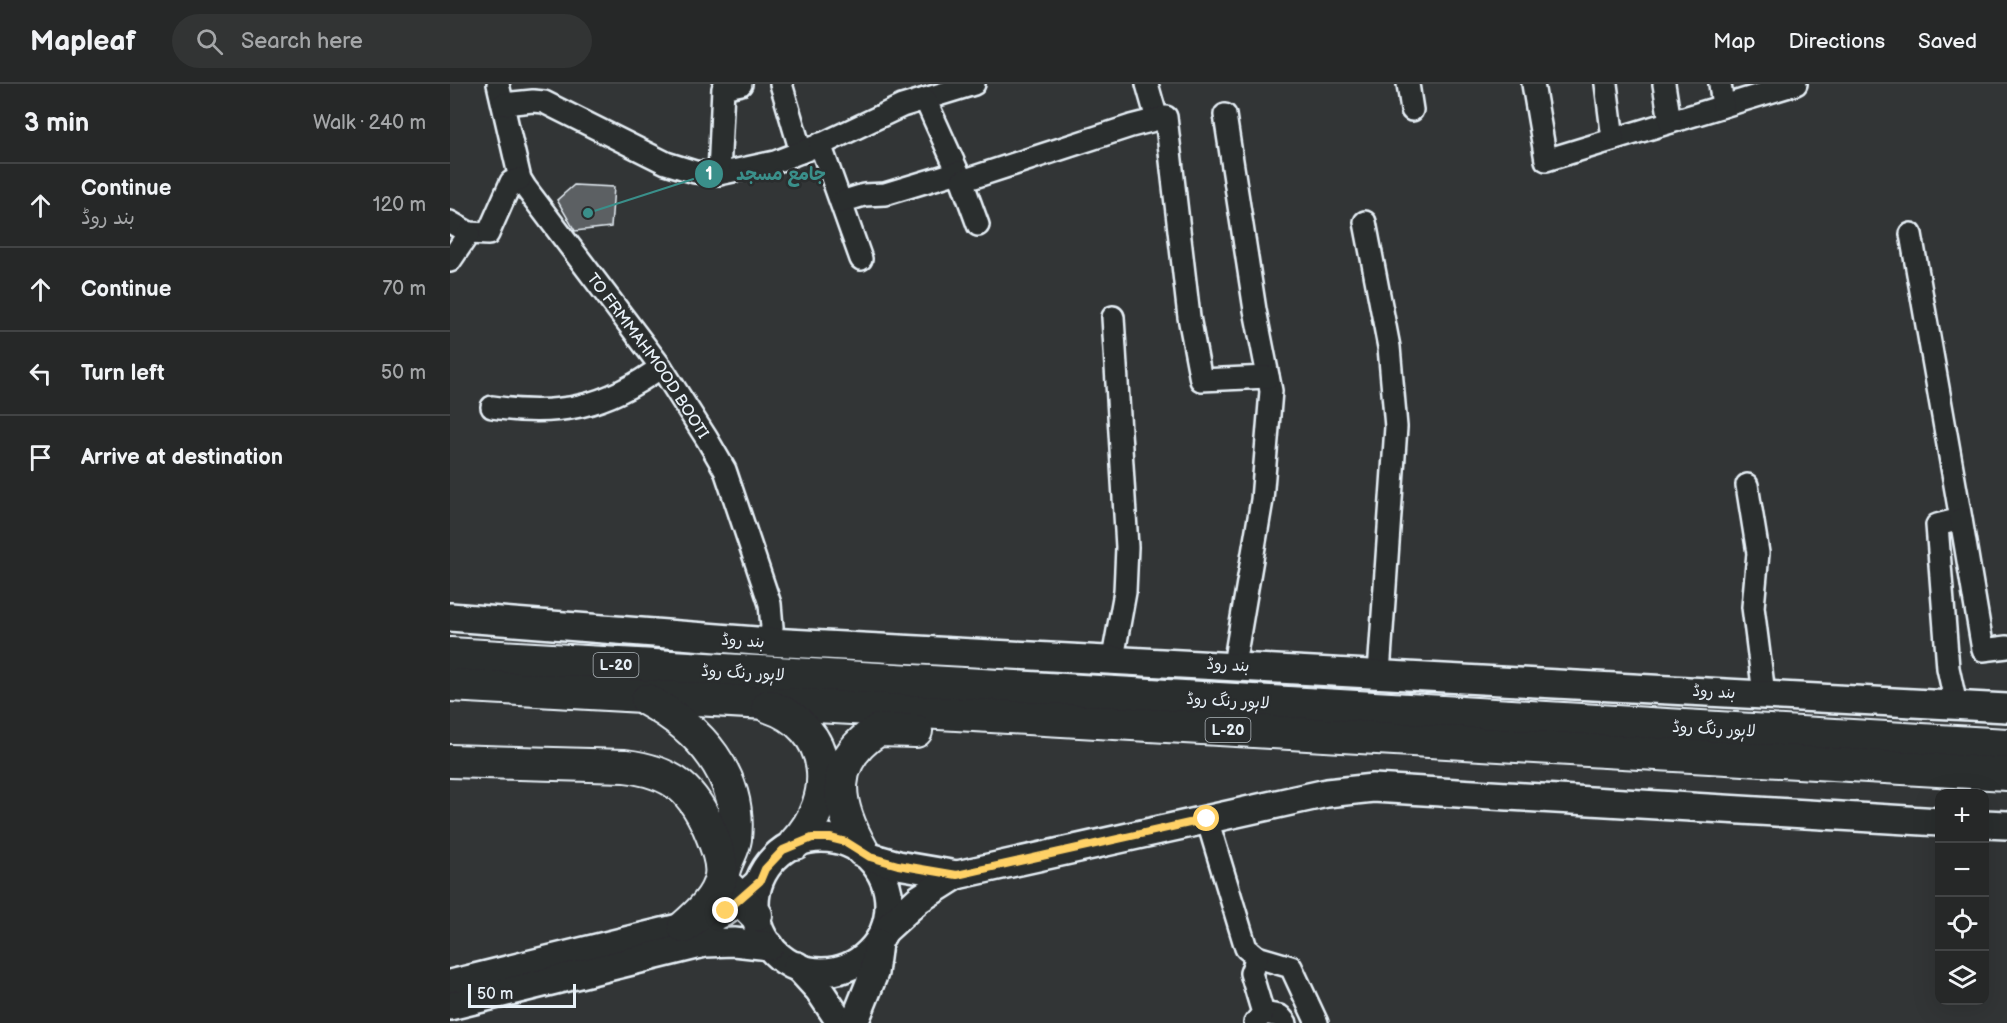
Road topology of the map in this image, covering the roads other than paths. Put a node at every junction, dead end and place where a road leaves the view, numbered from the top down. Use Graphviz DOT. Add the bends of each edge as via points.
graph roads {
  1 [pos="741,84"];
  2 [pos="781,84"];
  3 [pos="974,84"];
  4 [pos="1147,84"];
  5 [pos="1408,84"];
  6 [pos="1533,84"];
  7 [pos="1606,84"];
  8 [pos="1664,84"];
  9 [pos="1720,84"];
  10 [pos="1784,86"];
  11 [pos="536,93"];
  12 [pos="500,94"];
  13 [pos="925,99"];
  14 [pos="1723,106"];
  15 [pos="1412,110"];
  16 [pos="1225,115"];
  17 [pos="1157,119"];
  18 [pos="1670,122"];
  19 [pos="1613,139"];
  20 [pos="811,148"];
  21 [pos="719,174"];
  22 [pos="960,177"];
  23 [pos="520,179"];
  24 [pos="841,202"];
  25 [pos="450,222"];
  26 [pos="1365,222"];
  27 [pos="978,225"];
  28 [pos="469,233"];
  29 [pos="1911,234"];
  30 [pos="861,259"];
  31 [pos="450,261"];
  32 [pos="1113,317"];
  33 [pos="661,367"];
  34 [pos="1268,377"];
  35 [pos="492,407"];
  36 [pos="1747,485"];
  37 [pos="1961,519"];
  38 [pos="450,618"];
  39 [pos="450,638"];
  40 [pos="769,642"];
  41 [pos="2007,647"];
  42 [pos="450,654"];
  43 [pos="1113,658"];
  44 [pos="1234,665"];
  45 [pos="636,666"];
  46 [pos="1379,673"];
  47 [pos="450,685"];
  48 [pos="1764,694"];
  49 [pos="644,698"];
  50 [pos="758,704"];
  51 [pos="1956,705"];
  52 [pos="2007,708"];
  53 [pos="1315,735"];
  54 [pos="2007,745"];
  55 [pos="450,761"];
  56 [pos="2007,774"];
  57 [pos="1207,819"];
  58 [pos="1935,822"];
  59 [pos="1989,824"];
  60 [pos="2007,825"];
  61 [pos="795,843"];
  62 [pos="866,853"];
  63 [pos="957,875"];
  64 [pos="744,893"];
  65 [pos="684,927"];
  66 [pos="881,936"];
  67 [pos="770,946"];
  68 [pos="1257,957"];
  69 [pos="797,966"];
  70 [pos="450,984"];
  71 [pos="450,1006"];
  72 [pos="1259,1018"];
  73 [pos="841,1023"];
  74 [pos="854,1023"];
  75 [pos="1286,1023"];
  76 [pos="1317,1023"];
  1 -- 21 [label="street" via="723,88"];
  2 -- 20 [label="street"];
  3 -- 13 [label="street"];
  4 -- 17 [label="street"];
  5 -- 15 [label="street"];
  6 -- 19 [label="street" via="1546,159"];
  7 -- 19 [label="street"];
  8 -- 18 [label="street"];
  9 -- 14 [label="street"];
  10 -- 14 [label="street"];
  11 -- 12 [label="street"];
  11 -- 21 [label="street" via="666,163"];
  12 -- 23 [label="street, TO FRMMAHMOOD BOOTI"];
  13 -- 20 [label="street" via="902,105"];
  13 -- 22 [label="street"];
  14 -- 18 [label="street"];
  16 -- 34 [label="street"];
  17 -- 22 [label="street"];
  17 -- 34 [label="street" via="1166,117 1189,317 1201,380"];
  18 -- 19 [label="street"];
  20 -- 21 [label="street" via="775,162"];
  20 -- 24 [label="street"];
  22 -- 24 [label="street"];
  22 -- 27 [label="street"];
  23 -- 28 [label="street" via="512,182 488,234"];
  23 -- 33 [label="street, TO FRMMAHMOOD BOOTI"];
  24 -- 30 [label="street"];
  25 -- 28 [label="street"];
  26 -- 46 [label="street" via="1389,347 1396,427"];
  28 -- 31 [label="street"];
  29 -- 37 [label="street"];
  32 -- 43 [label="street" via="1127,547 1125,592"];
  33 -- 35 [label="street" via="628,389 581,407 552,411"];
  33 -- 40 [label="street, TO FRMMAHMOOD BOOTI" via="725,470 770,604"];
  34 -- 44 [label="street" via="1270,422 1262,500"];
  36 -- 48 [label="street" via="1758,553 1754,607"];
  37 -- 41 [label="street" via="1983,650"];
  37 -- 51 [label="street" via="1937,525 1948,668"];
  38 -- 40 [label="main road, بند روڈ"];
  39 -- 45 [label="highway" via="559,647"];
  40 -- 43 [label="main road, بند روڈ"];
  42 -- 45 [label="highway, لاہور رنگ روڈ / L-20"];
  43 -- 44 [label="main road, بند روڈ"];
  44 -- 46 [label="main road, بند روڈ"];
  45 -- 54 [label="highway, لاہور رنگ روڈ / L-20"];
  46 -- 48 [label="main road, بند روڈ"];
  47 -- 49 [label="highway, لاہور رنگ روڈ / L-20"];
  48 -- 51 [label="main road, بند روڈ"];
  49 -- 50 [label="highway, لاہور رنگ روڈ / L-20"];
  49 -- 64 [label="highway" via="681,719 716,758 734,807 733,846"];
  50 -- 53 [label="highway, لاہور رنگ روڈ / L-20"];
  50 -- 61 [label="highway" via="784,713 801,726 813,742 823,768 819,809"];
  51 -- 52 [label="main road, بند روڈ"];
  53 -- 56 [label="highway, لاہور رنگ روڈ / L-20"];
  53 -- 62 [label="highway" via="1213,743 878,730 850,752 841,784 845,818"];
  55 -- 64 [label="highway" via="625,766 663,775 687,791 700,808"];
  57 -- 58 [label="main road" via="1327,793 1373,788"];
  57 -- 63 [label="main road"];
  57 -- 68 [label="street" via="1246,948"];
  59 -- 60 [label="main road"];
  61 -- 62 [label="main road" via="830,838"];
  61 -- 64 [label="main road" via="774,858"];
  62 -- 63 [label="main road" via="898,865"];
  62 -- 66 [label="main road" via="881,872 888,891 890,910"];
  63 -- 66 [label="main road" via="919,899"];
  64 -- 65 [label="highway" via="706,905"];
  64 -- 67 [label="main road"];
  65 -- 70 [label="main road"];
  66 -- 69 [label="main road" via="866,956 841,968 814,971"];
  66 -- 74 [label="main road" via="874,973"];
  67 -- 69 [label="main road"];
  67 -- 71 [label="main road" via="705,944"];
  68 -- 72 [label="street" via="1252,966 1252,982"];
  68 -- 76 [label="street" via="1291,967"];
  69 -- 73 [label="main road"];
  72 -- 75 [label="street" via="1280,1016"];
}
